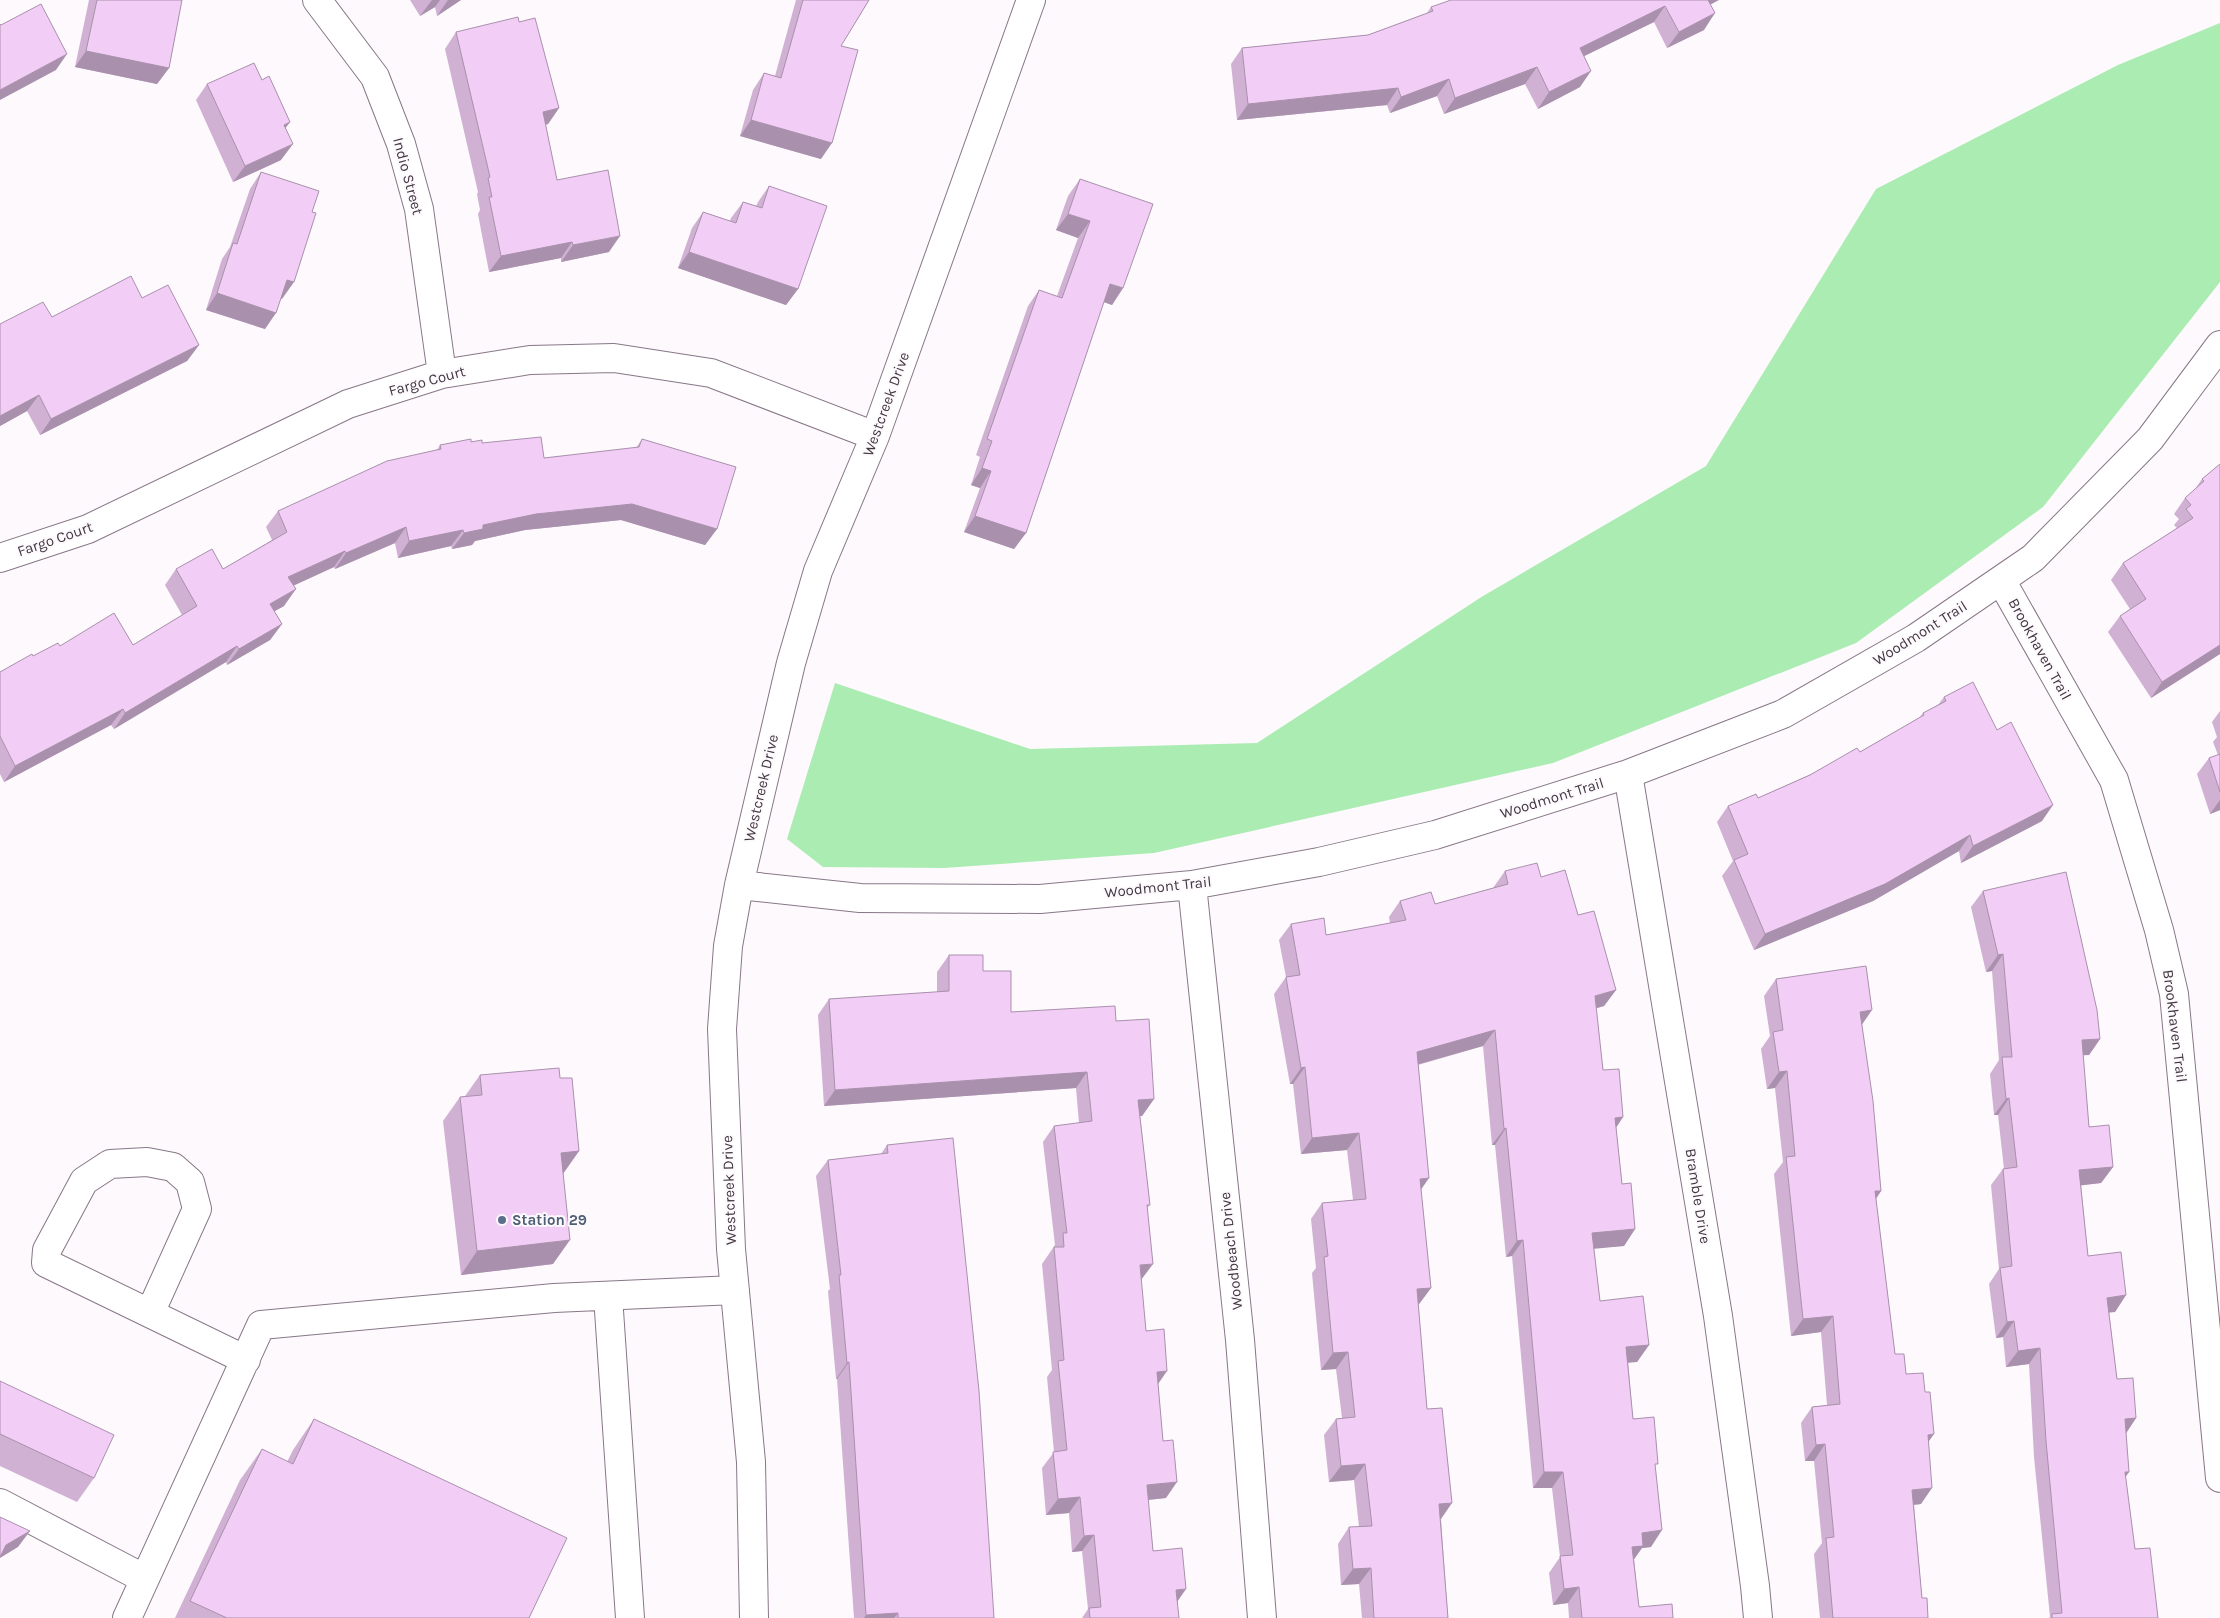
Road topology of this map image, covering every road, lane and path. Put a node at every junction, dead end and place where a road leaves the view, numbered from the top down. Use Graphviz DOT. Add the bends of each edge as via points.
graph roads {
  1 [pos="317,0"];
  2 [pos="1031,0"];
  3 [pos="2220,345"];
  4 [pos="442,374"];
  5 [pos="875,436"];
  6 [pos="0,558"];
  7 [pos="2001,580"];
  8 [pos="1628,774"];
  9 [pos="739,885"];
  10 [pos="1192,885"];
  11 [pos="735,1290"];
  12 [pos="608,1296"];
  13 [pos="150,1313"];
  14 [pos="246,1360"];
  15 [pos="2220,1478"];
  16 [pos="0,1503"];
  17 [pos="145,1578"];
  18 [pos="127,1618"];
  19 [pos="630,1618"];
  20 [pos="754,1618"];
  21 [pos="1262,1618"];
  22 [pos="1758,1618"];
  1 -- 4 [label="street, Indio Street" via="375,77 401,144 419,208"];
  2 -- 5 [label="street, Westcreek Drive"];
  3 -- 7 [label="street, Woodmont Trail" via="2150,439 2033,558"];
  4 -- 5 [label="street, Fargo Court" via="530,360 614,358 711,373"];
  4 -- 6 [label="street, Fargo Court" via="348,404 88,529"];
  5 -- 9 [label="street, Westcreek Drive" via="818,571 791,663"];
  7 -- 8 [label="street, Woodmont Trail" via="1916,638 1783,714"];
  7 -- 15 [label="street, Brookhaven Trail" via="2114,780 2159,930 2174,994"];
  8 -- 10 [label="street, Woodmont Trail" via="1435,835 1319,862"];
  8 -- 22 [label="street, Bramble Drive" via="1718,1316"];
  9 -- 10 [label="street, Woodmont Trail" via="860,898 1030,899"];
  9 -- 11 [label="street, Westcreek Drive" via="728,946 722,1029"];
  10 -- 21 [label="street, Woodbeach Drive" via="1240,1340"];
  11 -- 12 [label="street"];
  11 -- 20 [label="street, Westcreek Drive" via="751,1462"];
  12 -- 14 [label="street" via="554,1298 261,1325"];
  12 -- 19 [label="street"];
  13 -- 13 [label="street" via="46,1263 47,1250 84,1181 110,1164 147,1162 173,1168 190,1182 197,1209"];
  13 -- 14 [label="street"];
  14 -- 17 [label="street"];
  16 -- 17 [label="street"];
  17 -- 18 [label="street"];
}
